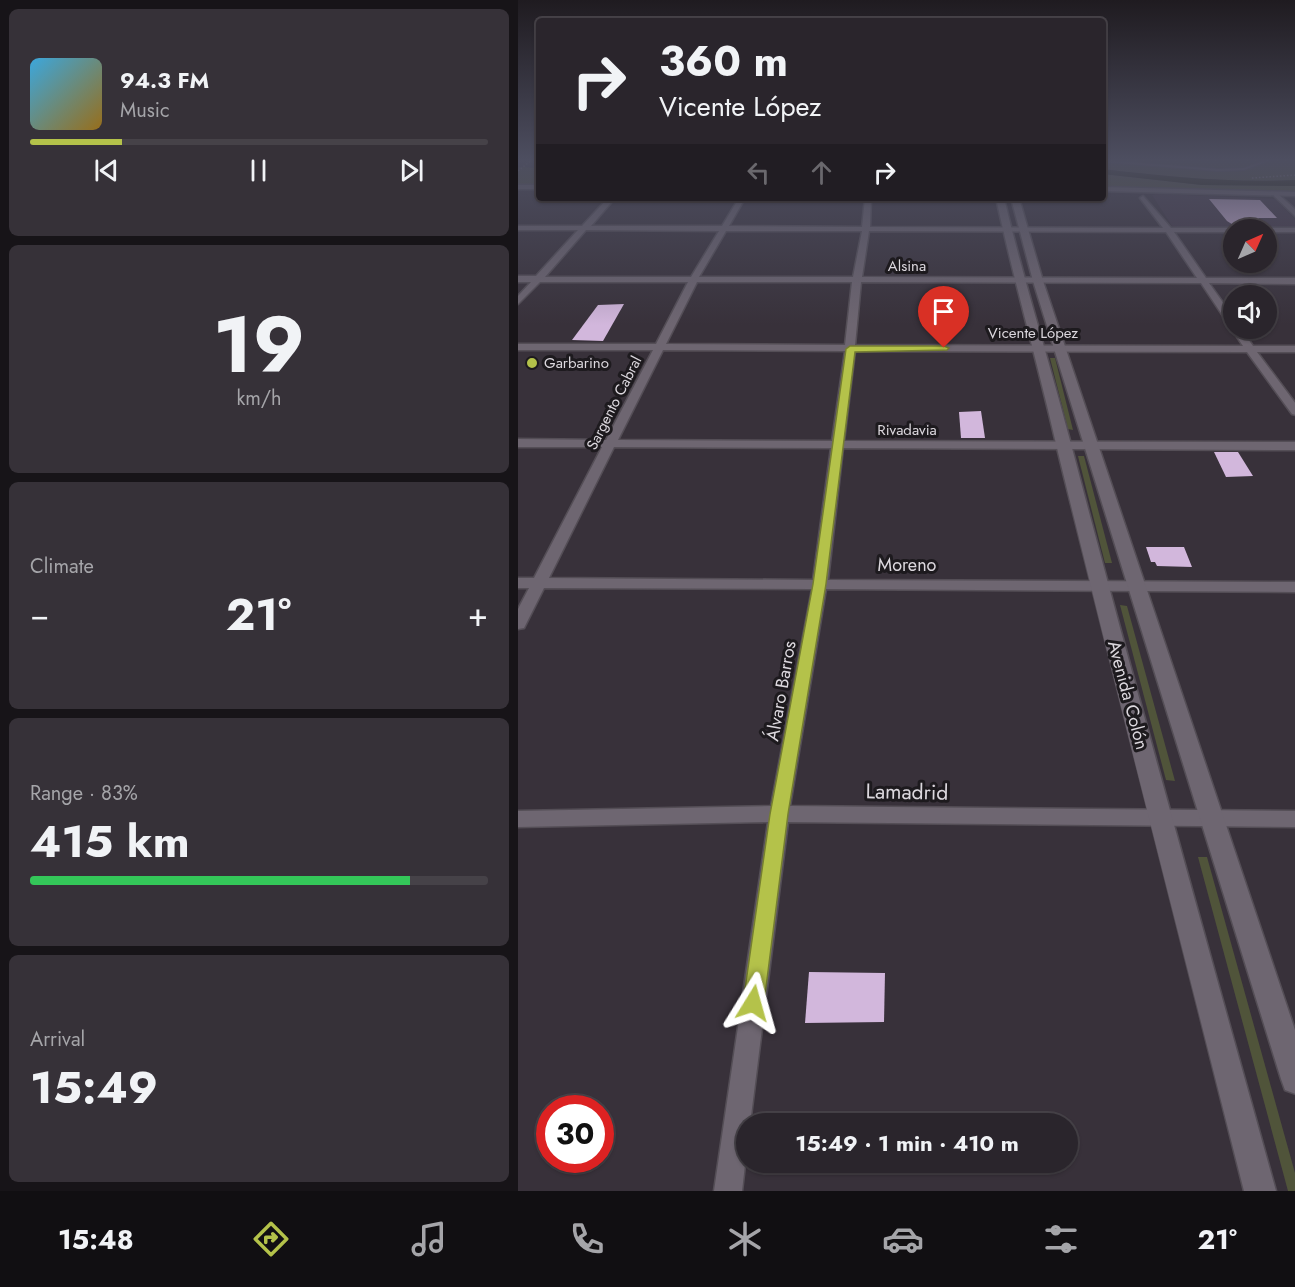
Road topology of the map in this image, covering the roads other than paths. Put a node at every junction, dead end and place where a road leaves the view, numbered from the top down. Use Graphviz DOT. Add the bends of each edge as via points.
graph roads {
  1 [pos="598,214"];
  2 [pos="733,214"];
  3 [pos="867,214"];
  4 [pos="1004,214"];
  5 [pos="1019,214"];
  6 [pos="1155,214"];
  7 [pos="518,228"];
  8 [pos="586,228"];
  9 [pos="725,229"];
  10 [pos="866,229"];
  11 [pos="1024,229"];
  12 [pos="1008,230"];
  13 [pos="1168,230"];
  14 [pos="1223,230"];
  15 [pos="1277,230"];
  16 [pos="1295,230"];
  17 [pos="518,279"];
  18 [pos="539,279"];
  19 [pos="694,279"];
  20 [pos="857,279"];
  21 [pos="1019,281"];
  22 [pos="1038,281"];
  23 [pos="1201,281"];
  24 [pos="1295,281"];
  25 [pos="518,301"];
  26 [pos="1223,312"];
  27 [pos="1242,339"];
  28 [pos="518,347"];
  29 [pos="659,348"];
  30 [pos="1038,348"];
  31 [pos="1061,348"];
  32 [pos="850,349"];
  33 [pos="1250,349"];
  34 [pos="1295,349"];
  35 [pos="1295,412"];
  36 [pos="518,443"];
  37 [pos="610,443"];
  38 [pos="837,444"];
  39 [pos="1064,445"];
  40 [pos="1092,445"];
  41 [pos="1295,446"];
  42 [pos="518,583"];
  43 [pos="540,583"];
  44 [pos="820,584"];
  45 [pos="1098,585"];
  46 [pos="1135,585"];
  47 [pos="1295,587"];
  48 [pos="518,624"];
  49 [pos="779,814"];
  50 [pos="1211,817"];
  51 [pos="518,819"];
  52 [pos="1162,819"];
  53 [pos="1295,819"];
  54 [pos="1295,1079"];
  55 [pos="728,1191"];
  56 [pos="1260,1191"];
  1 -- 8 [label="street"];
  2 -- 9 [label="street, Sargento Cabral"];
  3 -- 10 [label="street, Álvaro Barros"];
  4 -- 12 [label="main road, Avenida Colón"];
  5 -- 11 [label="main road"];
  6 -- 13 [label="street"];
  7 -- 8 [label="street"];
  8 -- 9 [label="street"];
  8 -- 18 [label="street"];
  9 -- 10 [label="street"];
  9 -- 19 [label="street, Sargento Cabral"];
  10 -- 12 [label="street"];
  10 -- 20 [label="street, Álvaro Barros"];
  11 -- 12 [label="street"];
  11 -- 13 [label="street"];
  11 -- 22 [label="main road"];
  12 -- 21 [label="main road, Avenida Colón"];
  13 -- 14 [label="street"];
  13 -- 23 [label="street"];
  15 -- 16 [label="street"];
  17 -- 18 [label="street, Alsina"];
  18 -- 19 [label="street, Alsina"];
  18 -- 25 [label="street"];
  19 -- 20 [label="street, Alsina"];
  19 -- 29 [label="street, Sargento Cabral"];
  20 -- 21 [label="street, Alsina"];
  20 -- 32 [label="street, Álvaro Barros"];
  21 -- 22 [label="street, Alsina"];
  21 -- 30 [label="main road, Avenida Colón"];
  22 -- 23 [label="street, Alsina"];
  22 -- 31 [label="main road"];
  23 -- 24 [label="street, Alsina"];
  23 -- 26 [label="street"];
  27 -- 33 [label="street"];
  28 -- 29 [label="street, Vicente López"];
  29 -- 32 [label="street, Vicente López"];
  29 -- 37 [label="street, Sargento Cabral"];
  30 -- 31 [label="street, Vicente López"];
  30 -- 32 [label="street, Vicente López"];
  30 -- 39 [label="main road, Avenida Colón"];
  31 -- 33 [label="street, Vicente López"];
  31 -- 40 [label="main road"];
  32 -- 38 [label="street, Álvaro Barros"];
  33 -- 34 [label="street, Vicente López"];
  33 -- 35 [label="street"];
  36 -- 37 [label="street, Rivadavia"];
  37 -- 38 [label="street, Rivadavia"];
  37 -- 43 [label="street, Sargento Cabral"];
  38 -- 39 [label="street, Rivadavia"];
  38 -- 44 [label="street, Álvaro Barros"];
  39 -- 40 [label="street, Rivadavia"];
  39 -- 45 [label="main road, Avenida Colón"];
  40 -- 41 [label="street, Rivadavia"];
  40 -- 46 [label="main road"];
  42 -- 43 [label="street, Moreno"];
  43 -- 44 [label="street, Moreno"];
  43 -- 48 [label="street, Sargento Cabral"];
  44 -- 45 [label="street, Moreno"];
  44 -- 49 [label="street, Álvaro Barros"];
  45 -- 46 [label="street, Moreno"];
  45 -- 52 [label="main road, Avenida Colón"];
  46 -- 47 [label="street, Moreno"];
  46 -- 50 [label="main road"];
  49 -- 51 [label="street, Lamadrid"];
  49 -- 52 [label="street, Lamadrid"];
  49 -- 55 [label="street, Álvaro Barros"];
  50 -- 52 [label="street, Lamadrid"];
  50 -- 53 [label="street, Lamadrid"];
  50 -- 54 [label="main road"];
  52 -- 56 [label="main road, Avenida Colón"];
}
